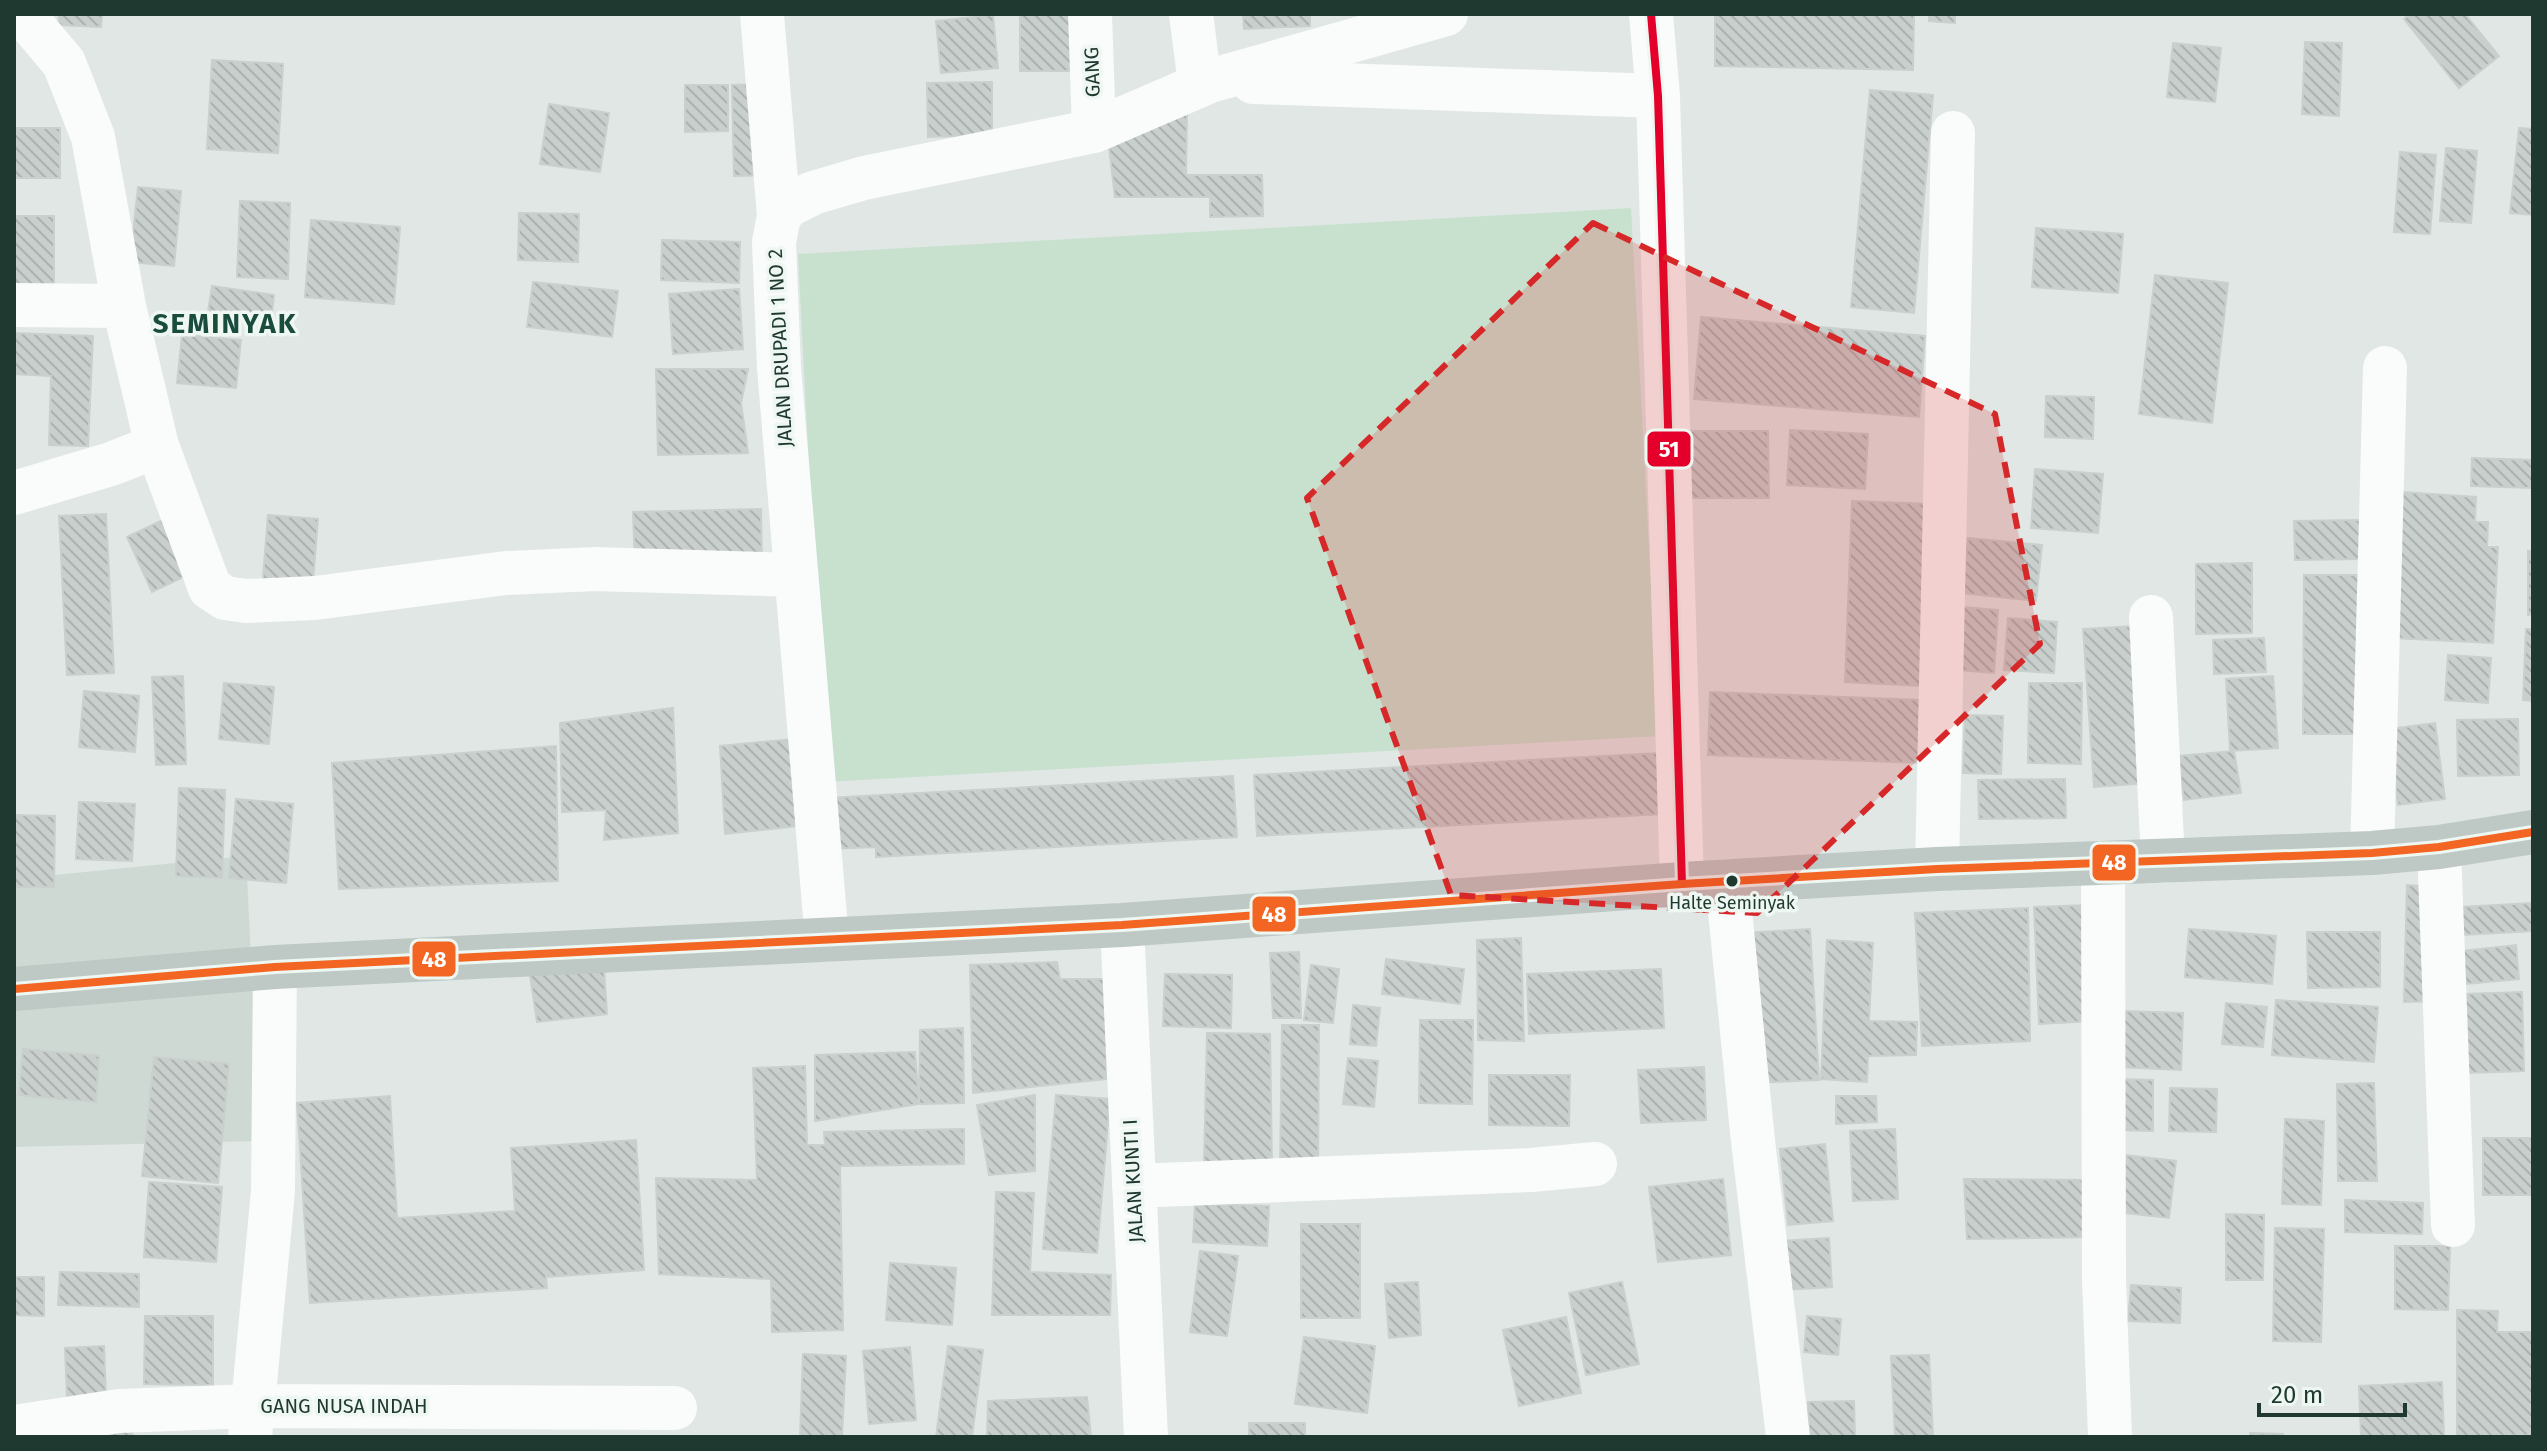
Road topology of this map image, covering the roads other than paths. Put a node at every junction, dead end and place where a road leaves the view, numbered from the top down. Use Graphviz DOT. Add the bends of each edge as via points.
graph roads {
  1 [pos="762,14"];
  2 [pos="1090,14"];
  3 [pos="1191,14"];
  4 [pos="1446,14"];
  5 [pos="1651,14"];
  6 [pos="26,18"];
  7 [pos="1205,82"];
  8 [pos="1658,96"];
  9 [pos="1094,131"];
  10 [pos="1953,133"];
  11 [pos="779,216"];
  12 [pos="14,305"];
  13 [pos="124,306"];
  14 [pos="2385,368"];
  15 [pos="157,446"];
  16 [pos="14,493"];
  17 [pos="795,575"];
  18 [pos="2151,617"];
  19 [pos="2533,832"];
  20 [pos="2439,847"];
  21 [pos="2372,853"];
  22 [pos="2163,861"];
  23 [pos="2103,863"];
  24 [pos="1937,869"];
  25 [pos="1727,881"];
  26 [pos="1682,884"];
  27 [pos="1122,925"];
  28 [pos="827,940"];
  29 [pos="275,967"];
  30 [pos="14,989"];
  31 [pos="1595,1164"];
  32 [pos="1134,1186"];
  33 [pos="2453,1225"];
  34 [pos="675,1408"];
  35 [pos="252,1421"];
  36 [pos="14,1427"];
  37 [pos="1146,1437"];
  38 [pos="1788,1437"];
  39 [pos="2110,1437"];
  1 -- 11 [label="street, JALAN DRUPADI 1 NO 2"];
  2 -- 9 [label="street, GANG"];
  3 -- 7 [label="street"];
  4 -- 7 [label="street"];
  5 -- 8 [label="street"];
  6 -- 13 [label="street" via="64,63 93,137"];
  7 -- 8 [label="street"];
  7 -- 9 [label="street"];
  8 -- 26 [label="street"];
  9 -- 11 [label="street" via="864,178 802,198"];
  10 -- 24 [label="street"];
  11 -- 17 [label="street, JALAN DRUPADI 1 NO 2" via="774,242 779,368"];
  12 -- 13 [label="street"];
  13 -- 15 [label="street"];
  14 -- 21 [label="street"];
  15 -- 16 [label="street"];
  15 -- 17 [label="street" via="210,588 225,598 315,598 506,573 595,569"];
  17 -- 28 [label="street, JALAN DRUPADI 1 NO 2"];
  18 -- 22 [label="street"];
  19 -- 20 [label="main road"];
  20 -- 21 [label="main road"];
  20 -- 33 [label="street"];
  21 -- 22 [label="main road"];
  22 -- 23 [label="main road"];
  23 -- 24 [label="main road"];
  23 -- 39 [label="street" via="2104,1280"];
  24 -- 25 [label="main road"];
  25 -- 26 [label="main road"];
  25 -- 38 [label="street"];
  26 -- 27 [label="main road"];
  27 -- 28 [label="main road"];
  27 -- 32 [label="street, JALAN KUNTI I"];
  28 -- 29 [label="main road"];
  29 -- 30 [label="main road"];
  29 -- 35 [label="street" via="273,1191"];
  31 -- 32 [label="street"];
  32 -- 37 [label="street, JALAN KUNTI I"];
  34 -- 35 [label="street, GANG NUSA INDAH"];
  35 -- 36 [label="street, GANG NUSA INDAH" via="119,1411"];
}
